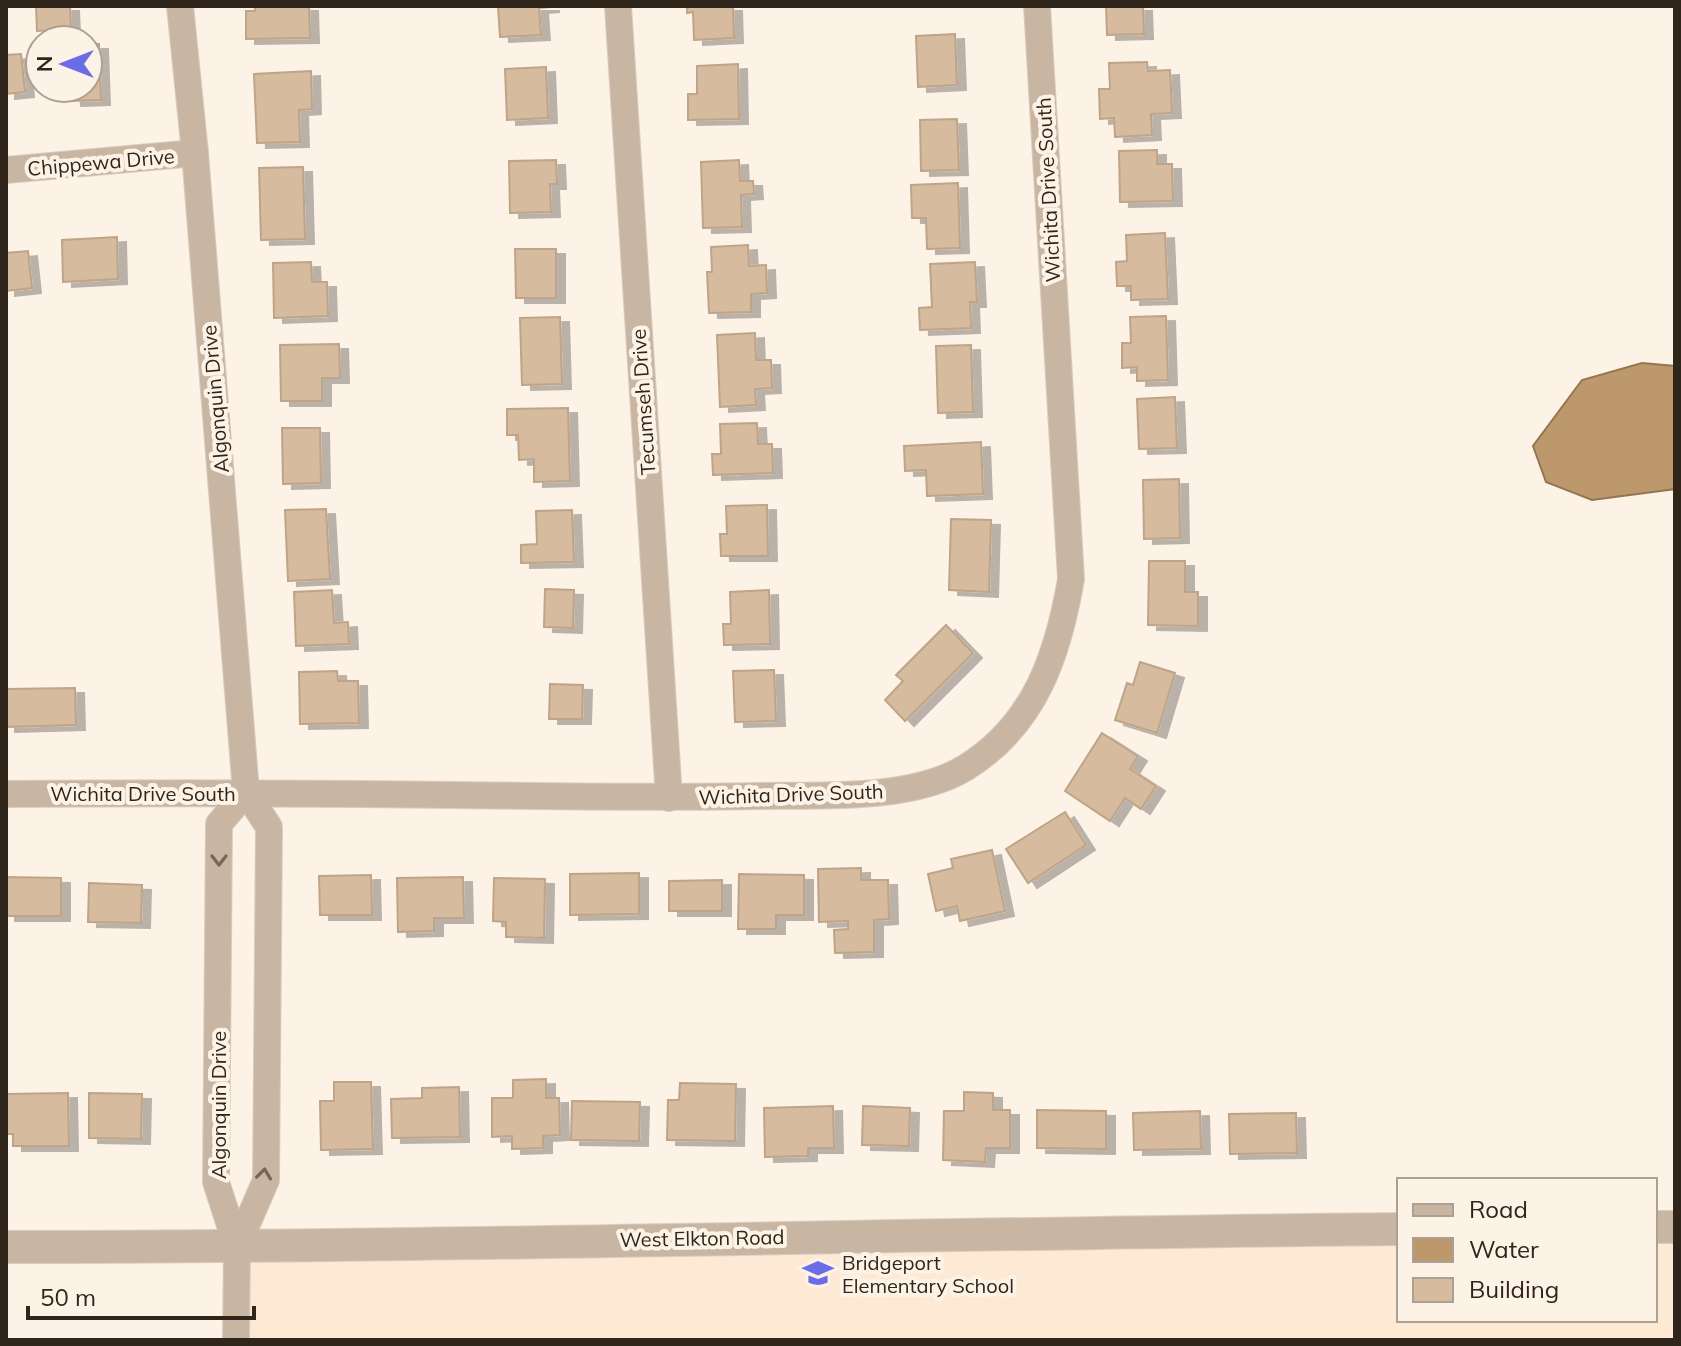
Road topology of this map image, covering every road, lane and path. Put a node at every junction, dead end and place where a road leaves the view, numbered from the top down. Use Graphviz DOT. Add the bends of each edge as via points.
graph roads {
  1 [pos="180,6"];
  2 [pos="618,6"];
  3 [pos="1037,6"];
  4 [pos="195,153"];
  5 [pos="6,170"];
  6 [pos="246,792"];
  7 [pos="6,794"];
  8 [pos="669,798"];
  9 [pos="1397,1229"];
  10 [pos="6,1247"];
  11 [pos="237,1247"];
  12 [pos="236,1340"];
  1 -- 4 [label="street, Algonquin Drive"];
  2 -- 8 [label="street, Tecumseh Drive"];
  3 -- 8 [label="street, Wichita Drive South" via="1071,579 1062,630 1041,687 1007,733 964,768 913,788"];
  4 -- 5 [label="street, Chippewa Drive"];
  4 -- 6 [label="street, Algonquin Drive"];
  6 -- 7 [label="street, Wichita Drive South"];
  6 -- 8 [label="street, Wichita Drive South"];
  11 -- 6 [label="street, Algonquin Drive, one-way" via="266,1180 269,827"];
  6 -- 11 [label="street, Algonquin Drive, one-way" via="219,824 216,1182"];
  9 -- 11 [label="street, West Elkton Road"];
  10 -- 11 [label="street, West Elkton Road"];
  11 -- 12 [label="street"];
}
